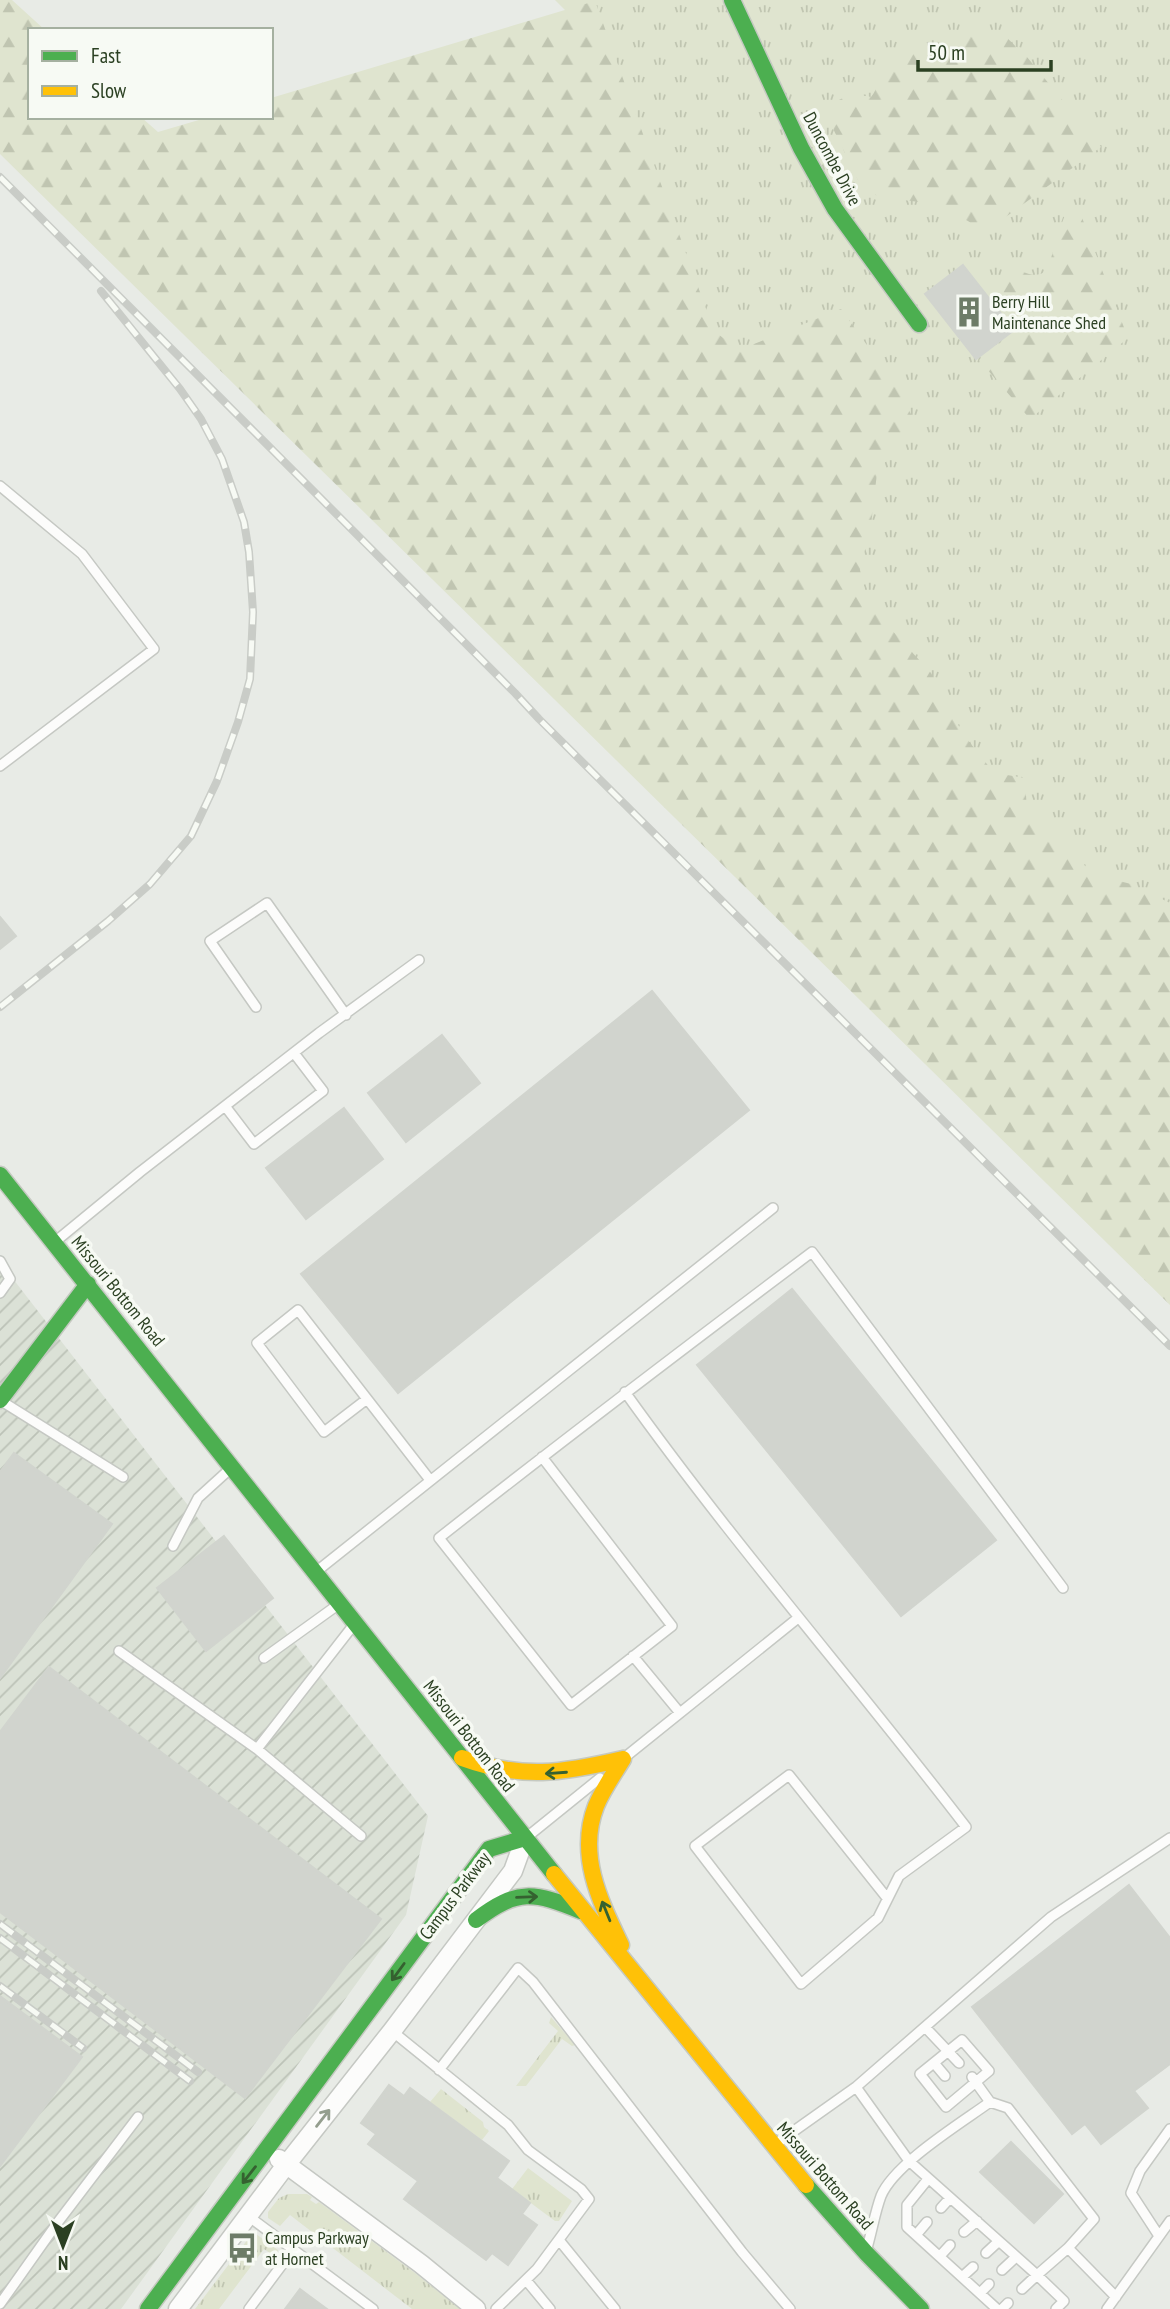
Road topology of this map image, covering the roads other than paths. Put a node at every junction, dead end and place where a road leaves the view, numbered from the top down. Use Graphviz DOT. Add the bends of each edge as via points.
graph roads {
  1 [pos="732,0"];
  2 [pos="919,324"];
  3 [pos="0,486"];
  4 [pos="0,766"];
  5 [pos="419,961"];
  6 [pos="256,1007"];
  7 [pos="346,1015"];
  8 [pos="294,1053"];
  9 [pos="225,1106"];
  10 [pos="0,1175"];
  11 [pos="773,1208"];
  12 [pos="54,1242"];
  13 [pos="0,1261"];
  14 [pos="88,1284"];
  15 [pos="0,1293"];
  16 [pos="625,1392"];
  17 [pos="367,1399"];
  18 [pos="0,1400"];
  19 [pos="542,1457"];
  20 [pos="233,1467"];
  21 [pos="123,1477"];
  22 [pos="430,1480"];
  23 [pos="173,1546"];
  24 [pos="316,1572"];
  25 [pos="1063,1588"];
  26 [pos="340,1603"];
  27 [pos="798,1618"];
  28 [pos="355,1622"];
  29 [pos="119,1650"];
  30 [pos="633,1656"];
  31 [pos="264,1658"];
  32 [pos="680,1713"];
  33 [pos="257,1749"];
  34 [pos="462,1758"];
  35 [pos="623,1759"];
  36 [pos="361,1836"];
  37 [pos="525,1838"];
  38 [pos="1170,1838"];
  39 [pos="887,1898"];
  40 [pos="582,1912"];
  41 [pos="476,1920"];
  42 [pos="634,1973"];
  43 [pos="925,2027"];
  44 [pos="392,2031"];
  45 [pos="948,2051"];
  46 [pos="934,2063"];
  47 [pos="959,2063"];
  48 [pos="439,2070"];
  49 [pos="946,2076"];
  50 [pos="975,2079"];
  51 [pos="856,2087"];
  52 [pos="990,2102"];
  53 [pos="138,2117"];
  54 [pos="1170,2129"];
  55 [pos="772,2146"];
  56 [pos="267,2151"];
  57 [pos="909,2161"];
  58 [pos="286,2165"];
  59 [pos="928,2179"];
  60 [pos="950,2198"];
  61 [pos="941,2208"];
  62 [pos="248,2216"];
  63 [pos="977,2221"];
  64 [pos="1170,2221"];
  65 [pos="927,2222"];
  66 [pos="964,2232"];
  67 [pos="916,2235"];
  68 [pos="1159,2236"];
  69 [pos="559,2239"];
  70 [pos="999,2241"];
  71 [pos="950,2245"];
  72 [pos="1068,2248"];
  73 [pos="293,2250"];
  74 [pos="866,2253"];
  75 [pos="986,2253"];
  76 [pos="940,2256"];
  77 [pos="1016,2257"];
  78 [pos="973,2267"];
  79 [pos="1002,2270"];
  80 [pos="1037,2275"];
  81 [pos="962,2277"];
  82 [pos="526,2280"];
  83 [pos="989,2284"];
  84 [pos="1022,2289"];
  85 [pos="979,2293"];
  86 [pos="1116,2297"];
  87 [pos="0,2304"];
  88 [pos="1002,2307"];
  89 [pos="148,2309"];
  90 [pos="178,2309"];
  91 [pos="249,2309"];
  92 [pos="373,2309"];
  93 [pos="476,2309"];
  94 [pos="496,2309"];
  95 [pos="550,2309"];
  96 [pos="615,2309"];
  97 [pos="790,2309"];
  98 [pos="921,2309"];
  99 [pos="1056,2309"];
  100 [pos="1107,2309"];
  1 -- 2 [label="street, Duncombe Drive" via="835,209"];
  3 -- 4 [label="lane" via="82,554 154,649"];
  5 -- 7 [label="lane"];
  6 -- 7 [label="lane" via="210,941 267,903"];
  7 -- 8 [label="lane"];
  8 -- 9 [label="lane"];
  8 -- 9 [label="lane" via="323,1091 254,1144"];
  9 -- 12 [label="lane"];
  10 -- 12 [label="street, Missouri Bottom Road"];
  11 -- 22 [label="lane"];
  12 -- 14 [label="street, Missouri Bottom Road"];
  13 -- 15 [label="lane" via="10,1279"];
  14 -- 18 [label="street"];
  14 -- 20 [label="street, Missouri Bottom Road"];
  16 -- 19 [label="lane"];
  16 -- 25 [label="lane" via="812,1252"];
  16 -- 27 [label="lane"];
  17 -- 17 [label="lane" via="298,1310 257,1343 324,1432"];
  17 -- 22 [label="lane"];
  18 -- 21 [label="lane"];
  19 -- 30 [label="lane" via="672,1626"];
  19 -- 30 [label="lane" via="439,1538 571,1705"];
  20 -- 23 [label="lane" via="198,1498"];
  20 -- 24 [label="street, Missouri Bottom Road"];
  22 -- 24 [label="lane"];
  24 -- 26 [label="street, Missouri Bottom Road"];
  26 -- 28 [label="street, Missouri Bottom Road"];
  26 -- 31 [label="lane"];
  27 -- 32 [label="lane"];
  27 -- 39 [label="lane" via="966,1827 899,1876"];
  28 -- 33 [label="lane"];
  28 -- 34 [label="street, Missouri Bottom Road"];
  29 -- 33 [label="lane"];
  30 -- 32 [label="lane"];
  32 -- 35 [label="lane"];
  33 -- 36 [label="lane"];
  35 -- 34 [label="street, one-way" via="573,1771 534,1774"];
  34 -- 37 [label="street, Missouri Bottom Road"];
  35 -- 37 [label="lane"];
  42 -- 35 [label="street, one-way" via="591,1876 586,1845 595,1807"];
  37 -- 40 [label="street, Missouri Bottom Road"];
  37 -- 41 [label="street, Campus Parkway" via="513,1871"];
  37 -- 56 [label="street, Campus Parkway, one-way" via="489,1849"];
  38 -- 43 [label="lane" via="1051,1917"];
  39 -- 39 [label="lane" via="877,1918 801,1984 695,1846 789,1775"];
  41 -- 40 [label="street, one-way" via="507,1899 531,1896"];
  40 -- 42 [label="street, Missouri Bottom Road"];
  41 -- 44 [label="street, Campus Parkway"];
  42 -- 55 [label="street, Missouri Bottom Road"];
  43 -- 45 [label="lane"];
  43 -- 51 [label="lane"];
  44 -- 48 [label="lane"];
  58 -- 44 [label="street, Campus Parkway, one-way"];
  45 -- 46 [label="lane"];
  45 -- 47 [label="lane"];
  45 -- 50 [label="lane" via="962,2040 989,2071"];
  46 -- 49 [label="lane"];
  46 -- 50 [label="lane" via="920,2074 946,2107"];
  48 -- 69 [label="lane" via="589,2199"];
  48 -- 97 [label="lane" via="518,1968"];
  50 -- 52 [label="lane"];
  51 -- 55 [label="lane"];
  51 -- 57 [label="lane"];
  52 -- 57 [label="lane"];
  52 -- 72 [label="lane" via="1008,2108 1094,2218"];
  53 -- 87 [label="lane"];
  54 -- 68 [label="lane" via="1140,2171 1131,2193"];
  55 -- 74 [label="street, Missouri Bottom Road"];
  56 -- 58 [label="street"];
  56 -- 89 [label="street, Campus Parkway, one-way"];
  57 -- 59 [label="lane"];
  57 -- 74 [label="lane" via="881,2195"];
  58 -- 62 [label="street, Campus Parkway"];
  58 -- 93 [label="street"];
  59 -- 60 [label="lane"];
  59 -- 67 [label="lane" via="906,2205 907,2227"];
  60 -- 61 [label="lane"];
  60 -- 63 [label="lane"];
  62 -- 73 [label="lane"];
  62 -- 90 [label="street, Campus Parkway"];
  63 -- 66 [label="lane"];
  63 -- 70 [label="lane"];
  64 -- 68 [label="lane"];
  65 -- 67 [label="lane"];
  67 -- 76 [label="lane"];
  68 -- 86 [label="lane"];
  69 -- 82 [label="lane"];
  69 -- 96 [label="lane"];
  70 -- 75 [label="lane"];
  70 -- 77 [label="lane"];
  71 -- 76 [label="lane"];
  72 -- 80 [label="lane"];
  72 -- 86 [label="lane"];
  73 -- 91 [label="lane"];
  73 -- 92 [label="lane"];
  74 -- 98 [label="street, Missouri Bottom Road"];
  76 -- 81 [label="lane"];
  77 -- 79 [label="lane"];
  77 -- 80 [label="lane"];
  78 -- 81 [label="lane"];
  80 -- 84 [label="lane"];
  80 -- 99 [label="lane" via="1064,2301"];
  81 -- 85 [label="lane"];
  82 -- 94 [label="lane"];
  82 -- 95 [label="lane"];
  83 -- 85 [label="lane"];
  85 -- 88 [label="lane"];
  86 -- 100 [label="lane"];
}
